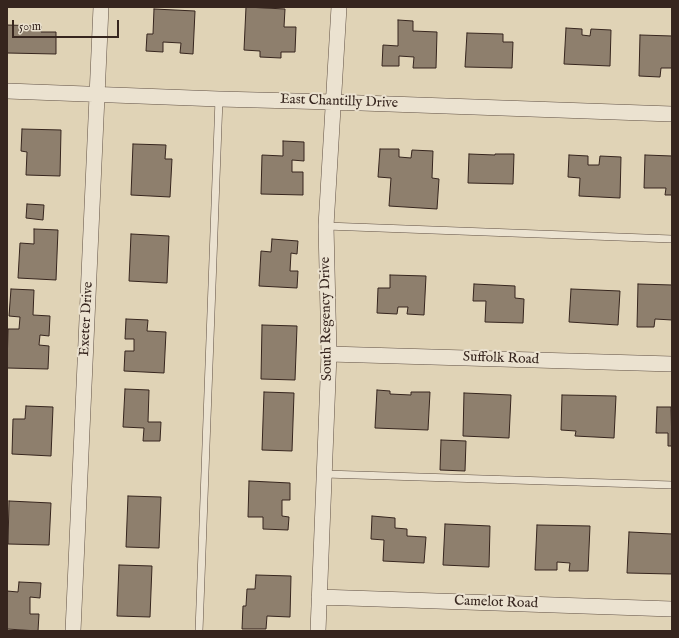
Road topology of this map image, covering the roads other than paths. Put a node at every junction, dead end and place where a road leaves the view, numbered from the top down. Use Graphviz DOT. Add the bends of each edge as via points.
graph roads {
  1 [pos="101,7"];
  2 [pos="339,7"];
  3 [pos="7,90"];
  4 [pos="97,95"];
  5 [pos="219,99"];
  6 [pos="333,102"];
  7 [pos="672,114"];
  8 [pos="326,226"];
  9 [pos="672,239"];
  10 [pos="330,354"];
  11 [pos="672,364"];
  12 [pos="325,474"];
  13 [pos="672,485"];
  14 [pos="319,597"];
  15 [pos="672,609"];
  16 [pos="73,631"];
  17 [pos="200,631"];
  18 [pos="318,631"];
  1 -- 4 [label="street, Exeter Drive"];
  2 -- 6 [label="street, South Regency Drive"];
  3 -- 4 [label="street, East Chantilly Drive"];
  4 -- 5 [label="street, East Chantilly Drive"];
  4 -- 16 [label="street, Exeter Drive"];
  5 -- 6 [label="street, East Chantilly Drive"];
  5 -- 17 [label="lane"];
  6 -- 7 [label="street, East Chantilly Drive"];
  6 -- 8 [label="street, South Regency Drive"];
  8 -- 9 [label="lane"];
  8 -- 10 [label="street, South Regency Drive"];
  10 -- 11 [label="street, Suffolk Road"];
  10 -- 12 [label="street, South Regency Drive"];
  12 -- 13 [label="lane"];
  12 -- 14 [label="street, South Regency Drive"];
  14 -- 15 [label="street, Camelot Road"];
  14 -- 18 [label="street, South Regency Drive"];
}
